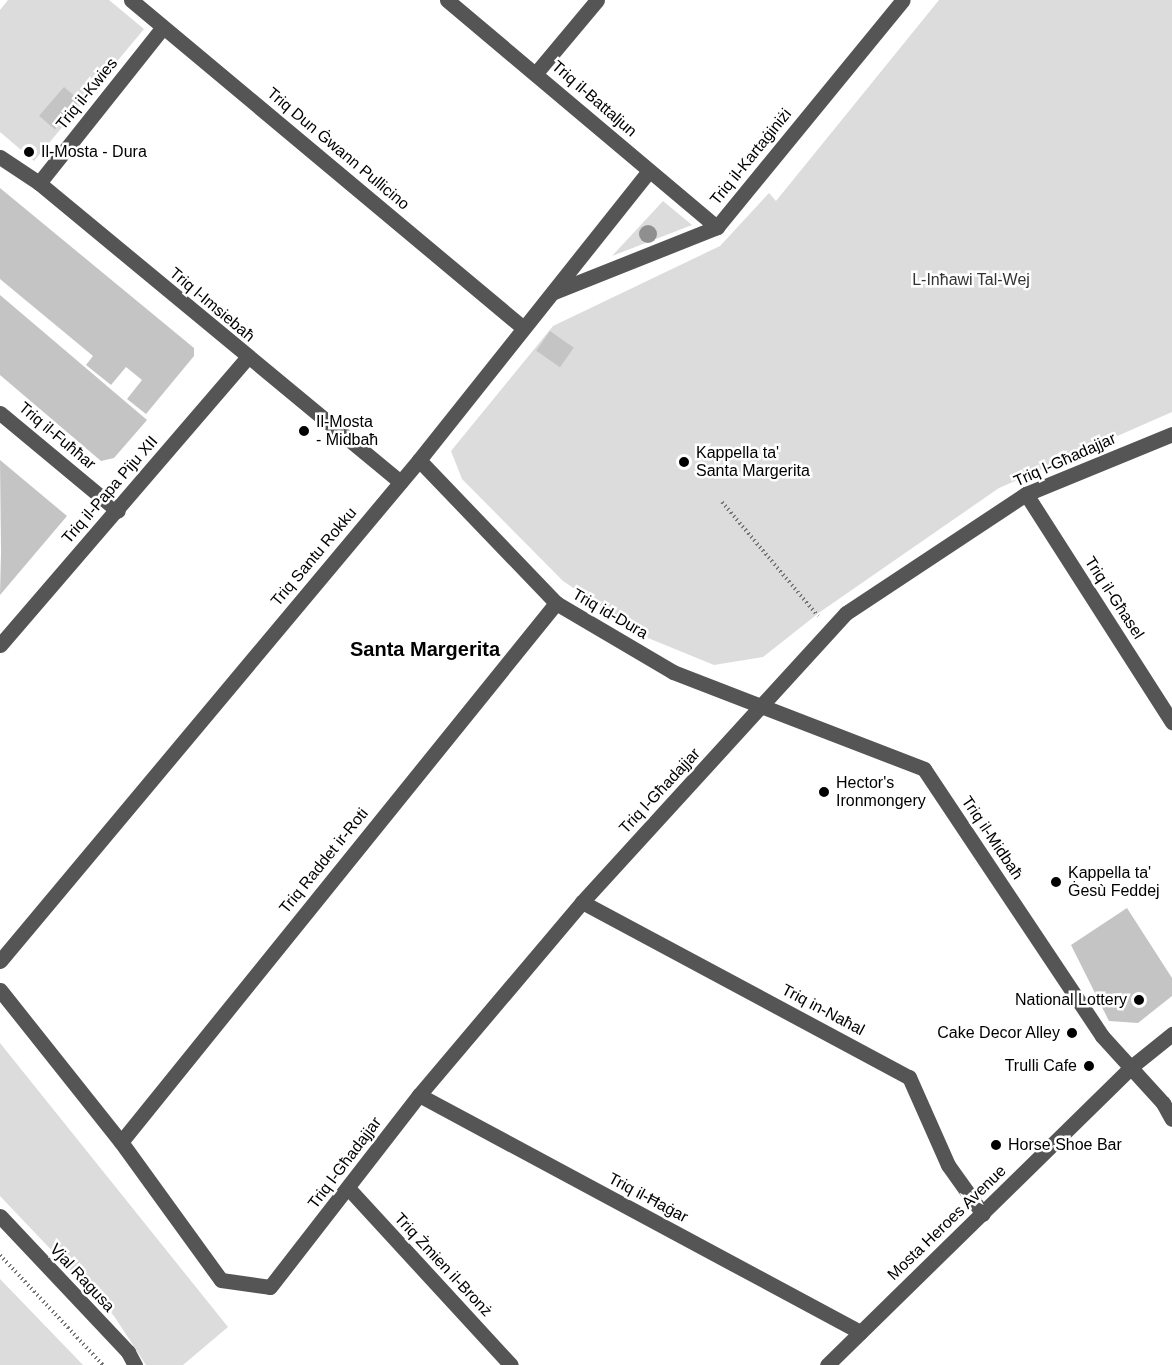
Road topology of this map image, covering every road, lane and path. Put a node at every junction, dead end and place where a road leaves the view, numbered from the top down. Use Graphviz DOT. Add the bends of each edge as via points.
graph roads {
  1 [pos="131,0"];
  2 [pos="447,0"];
  3 [pos="597,0"];
  4 [pos="903,0"];
  5 [pos="164,27"];
  6 [pos="536,73"];
  7 [pos="0,157"];
  8 [pos="649,171"];
  9 [pos="39,183"];
  10 [pos="717,226"];
  11 [pos="551,293"];
  12 [pos="521,326"];
  13 [pos="247,358"];
  14 [pos="0,413"];
  15 [pos="1172,434"];
  16 [pos="419,460"];
  17 [pos="400,482"];
  18 [pos="1026,494"];
  19 [pos="722,502"];
  20 [pos="118,510"];
  21 [pos="556,603"];
  22 [pos="830,631"];
  23 [pos="0,645"];
  24 [pos="762,706"];
  25 [pos="1172,722"];
  26 [pos="582,902"];
  27 [pos="0,961"];
  28 [pos="0,990"];
  29 [pos="1172,1034"];
  30 [pos="1131,1067"];
  31 [pos="419,1095"];
  32 [pos="1172,1119"];
  33 [pos="121,1142"];
  34 [pos="349,1189"];
  35 [pos="983,1214"];
  36 [pos="0,1216"];
  37 [pos="0,1255"];
  38 [pos="860,1332"];
  39 [pos="103,1365"];
  40 [pos="135,1365"];
  41 [pos="511,1365"];
  42 [pos="827,1365"];
  1 -- 5 [label="street, Triq Dun Ġwann Pullicino"];
  2 -- 6 [label="street, Triq il-Battaljun"];
  3 -- 6 [label="street"];
  4 -- 10 [label="street, Triq il-Kartaġiniżi"];
  5 -- 9 [label="street, Triq il-Kwies"];
  5 -- 12 [label="street, Triq Dun Ġwann Pullicino"];
  6 -- 8 [label="street, Triq il-Battaljun"];
  7 -- 9 [label="street, Triq l-Imsiebaħ"];
  8 -- 10 [label="street, Triq il-Battaljun"];
  8 -- 11 [label="street, Triq Santu Rokku"];
  9 -- 13 [label="street, Triq l-Imsiebaħ"];
  10 -- 11 [label="street, Triq il-Kartaġiniżi"];
  11 -- 12 [label="street, Triq Santu Rokku"];
  12 -- 16 [label="street, Triq Santu Rokku"];
  13 -- 17 [label="street, Triq l-Imsiebaħ"];
  13 -- 20 [label="street, Triq il-Papa Piju XII"];
  14 -- 20 [label="street, Triq il-Fuħħar"];
  15 -- 18 [label="street, Triq l-Għadajjar"];
  16 -- 17 [label="street, Triq Santu Rokku"];
  16 -- 21 [label="street, Triq id-Dura"];
  17 -- 27 [label="street, Triq Santu Rokku"];
  18 -- 22 [label="street, Triq l-Għadajjar" via="846,613"];
  18 -- 25 [label="street, Triq il-Għasel"];
  19 -- 22 [label="path"];
  20 -- 23 [label="street, Triq il-Papa Piju XII"];
  21 -- 24 [label="street, Triq id-Dura" via="674,672"];
  21 -- 33 [label="street, Triq Raddet ir-Roti"];
  22 -- 24 [label="street, Triq l-Għadajjar"];
  24 -- 26 [label="street, Triq l-Għadajjar"];
  24 -- 30 [label="street, Triq il-Midbaħ" via="924,769 1102,1036"];
  26 -- 31 [label="street, Triq l-Għadajjar"];
  26 -- 35 [label="street, Triq in-Naħal" via="909,1077 948,1165"];
  28 -- 33 [label="street"];
  29 -- 30 [label="street, Mosta Heroes Avenue"];
  30 -- 32 [label="street, Triq il-Midbaħ"];
  30 -- 35 [label="street, Mosta Heroes Avenue"];
  31 -- 34 [label="street, Triq l-Għadajjar"];
  31 -- 38 [label="street, Triq il-Ħaġar"];
  33 -- 34 [label="street, Triq l-Għadajjar" via="220,1280 270,1287"];
  34 -- 41 [label="street, Triq Żmien il-Bronż"];
  35 -- 38 [label="street, Mosta Heroes Avenue"];
  36 -- 40 [label="street, Vjal Ragusa" via="128,1352"];
  37 -- 39 [label="path"];
  38 -- 42 [label="street, Mosta Heroes Avenue"];
}
